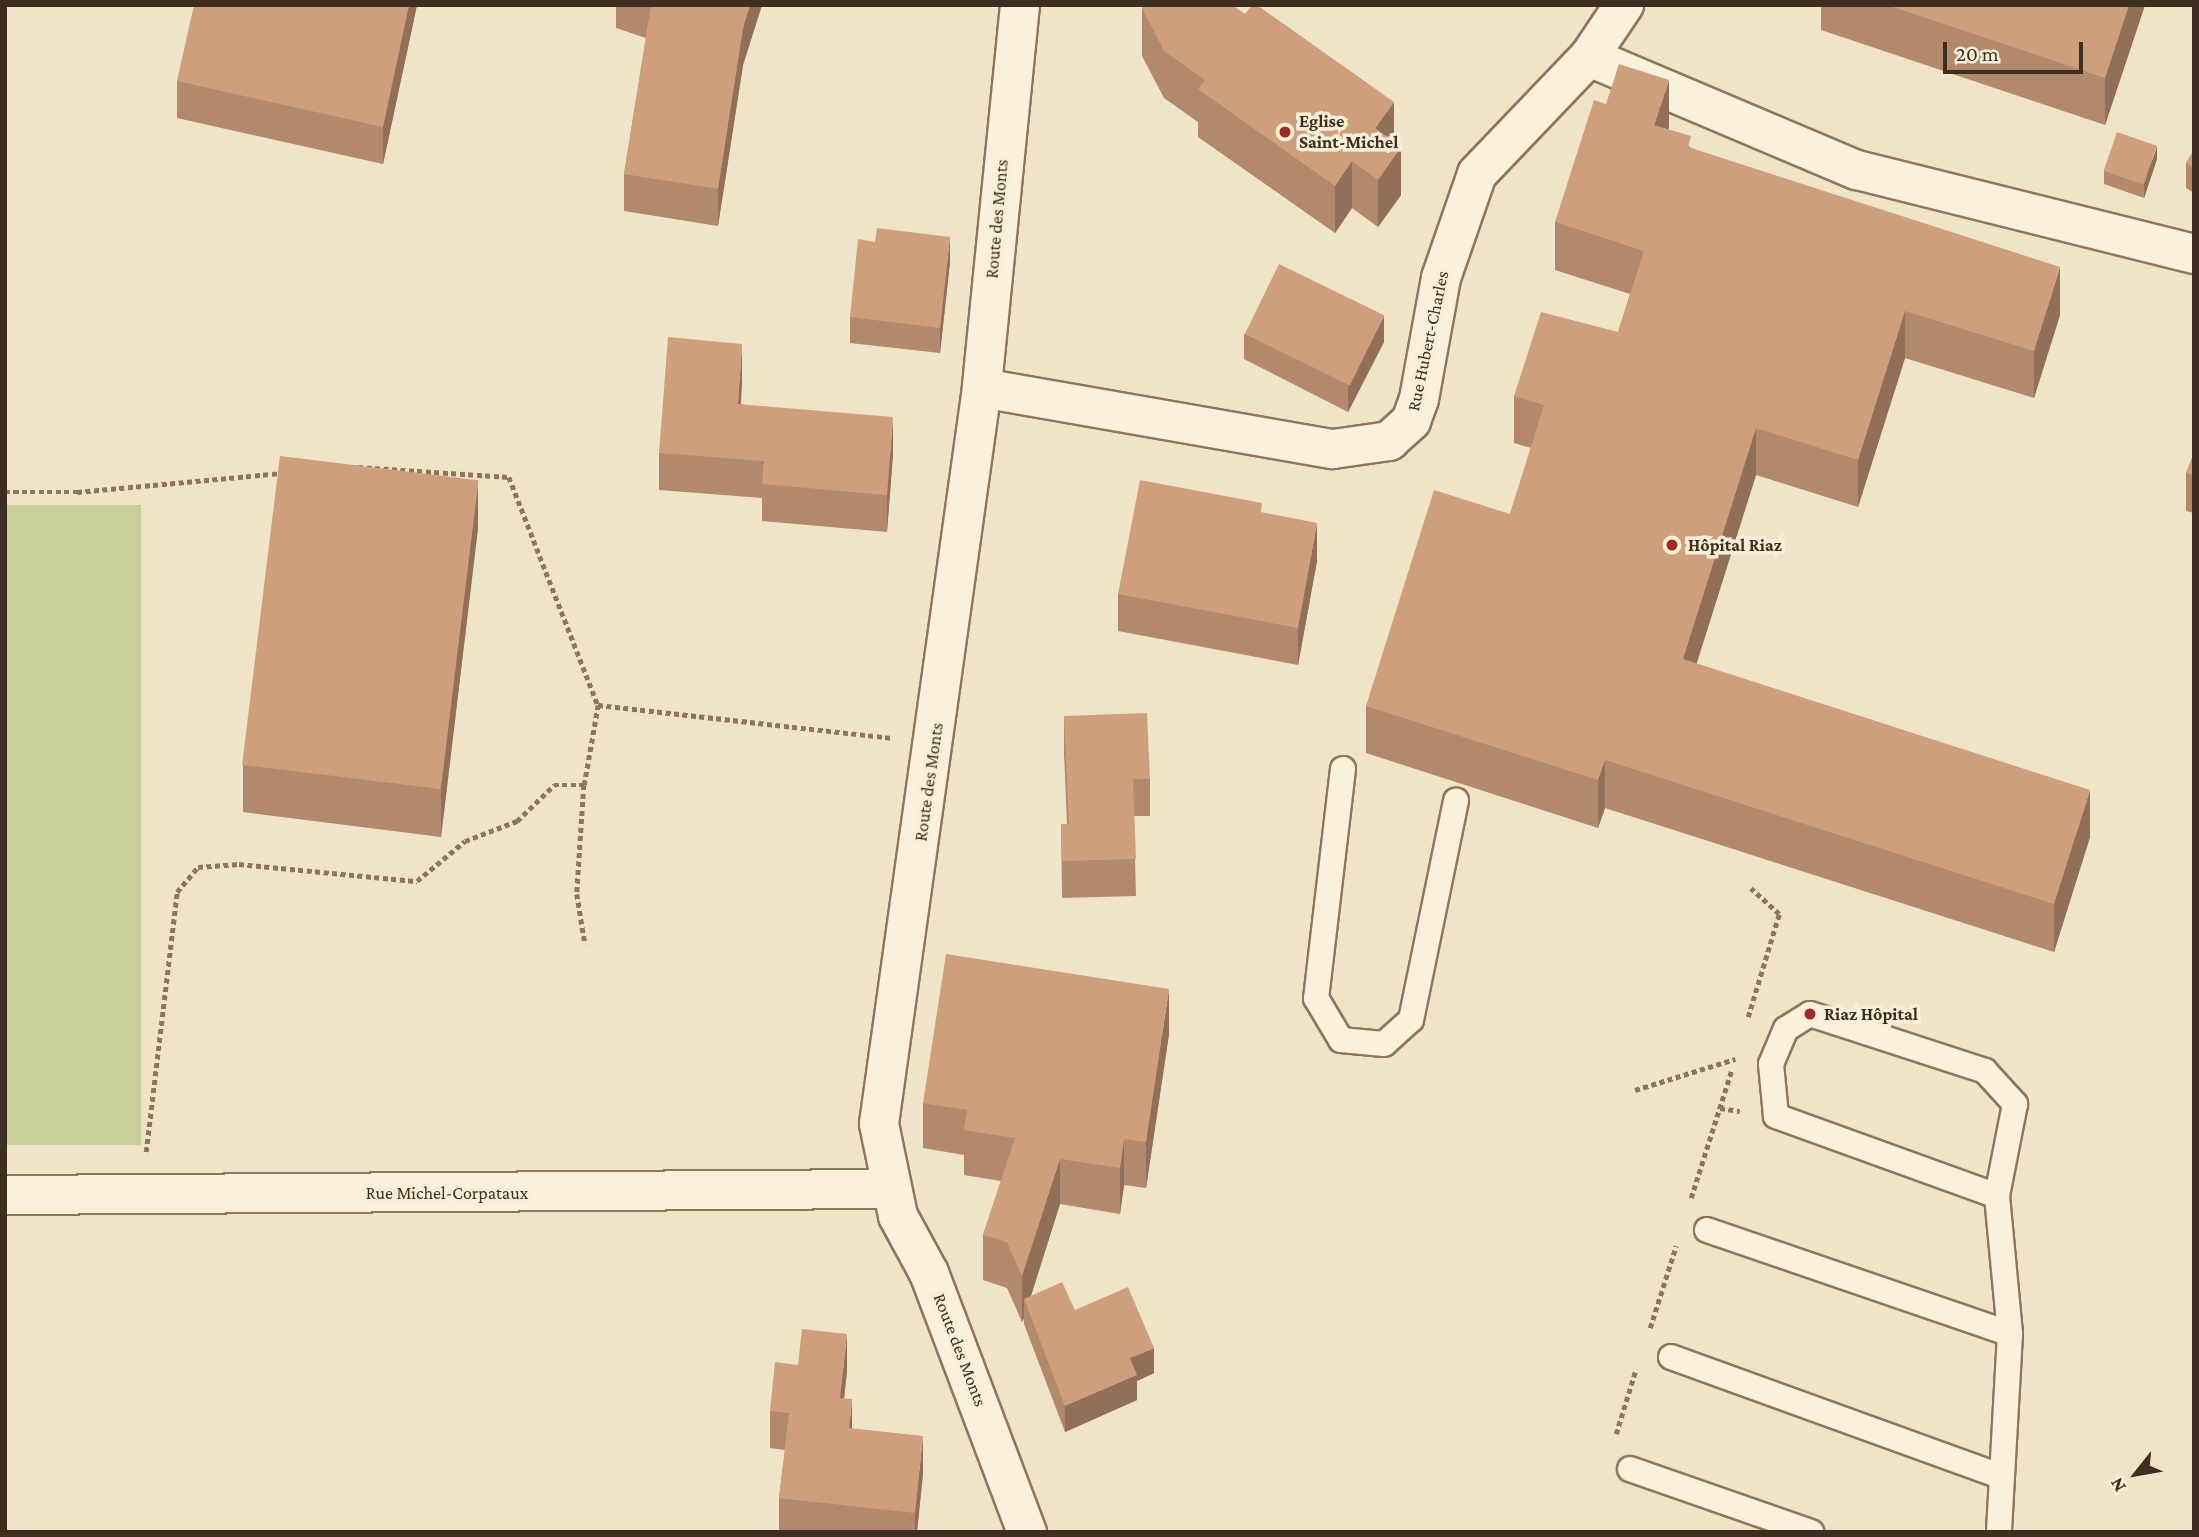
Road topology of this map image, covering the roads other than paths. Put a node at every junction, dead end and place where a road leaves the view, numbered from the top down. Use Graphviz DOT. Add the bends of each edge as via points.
graph roads {
  1 [pos="1020,5"];
  2 [pos="1624,5"];
  3 [pos="1589,57"];
  4 [pos="2194,254"];
  5 [pos="982,388"];
  6 [pos="1343,769"];
  7 [pos="1456,801"];
  8 [pos="890,1189"];
  9 [pos="5,1195"];
  10 [pos="1997,1196"];
  11 [pos="1707,1230"];
  12 [pos="2010,1334"];
  13 [pos="1671,1357"];
  14 [pos="1630,1469"];
  15 [pos="2002,1477"];
  16 [pos="1027,1532"];
  17 [pos="1811,1532"];
  18 [pos="1999,1532"];
  1 -- 5 [label="street, Route des Monts"];
  2 -- 3 [label="street, Rue Hubert-Charles"];
  3 -- 4 [label="street" via="1857,170"];
  3 -- 5 [label="street, Rue Hubert-Charles" via="1477,174 1441,278 1419,399 1411,421 1389,441 1333,449"];
  5 -- 8 [label="street, Route des Monts" via="879,1124"];
  6 -- 7 [label="lane" via="1316,998 1341,1040 1384,1044 1411,1020"];
  8 -- 9 [label="street, Rue Michel-Corpataux"];
  8 -- 16 [label="street, Route des Monts" via="929,1273"];
  10 -- 10 [label="lane" via="2015,1104 1985,1071 1810,1014 1786,1029 1771,1064 1776,1116"];
  10 -- 12 [label="lane"];
  11 -- 12 [label="lane"];
  12 -- 15 [label="lane"];
  13 -- 15 [label="lane"];
  14 -- 17 [label="lane"];
  15 -- 18 [label="lane"];
}
